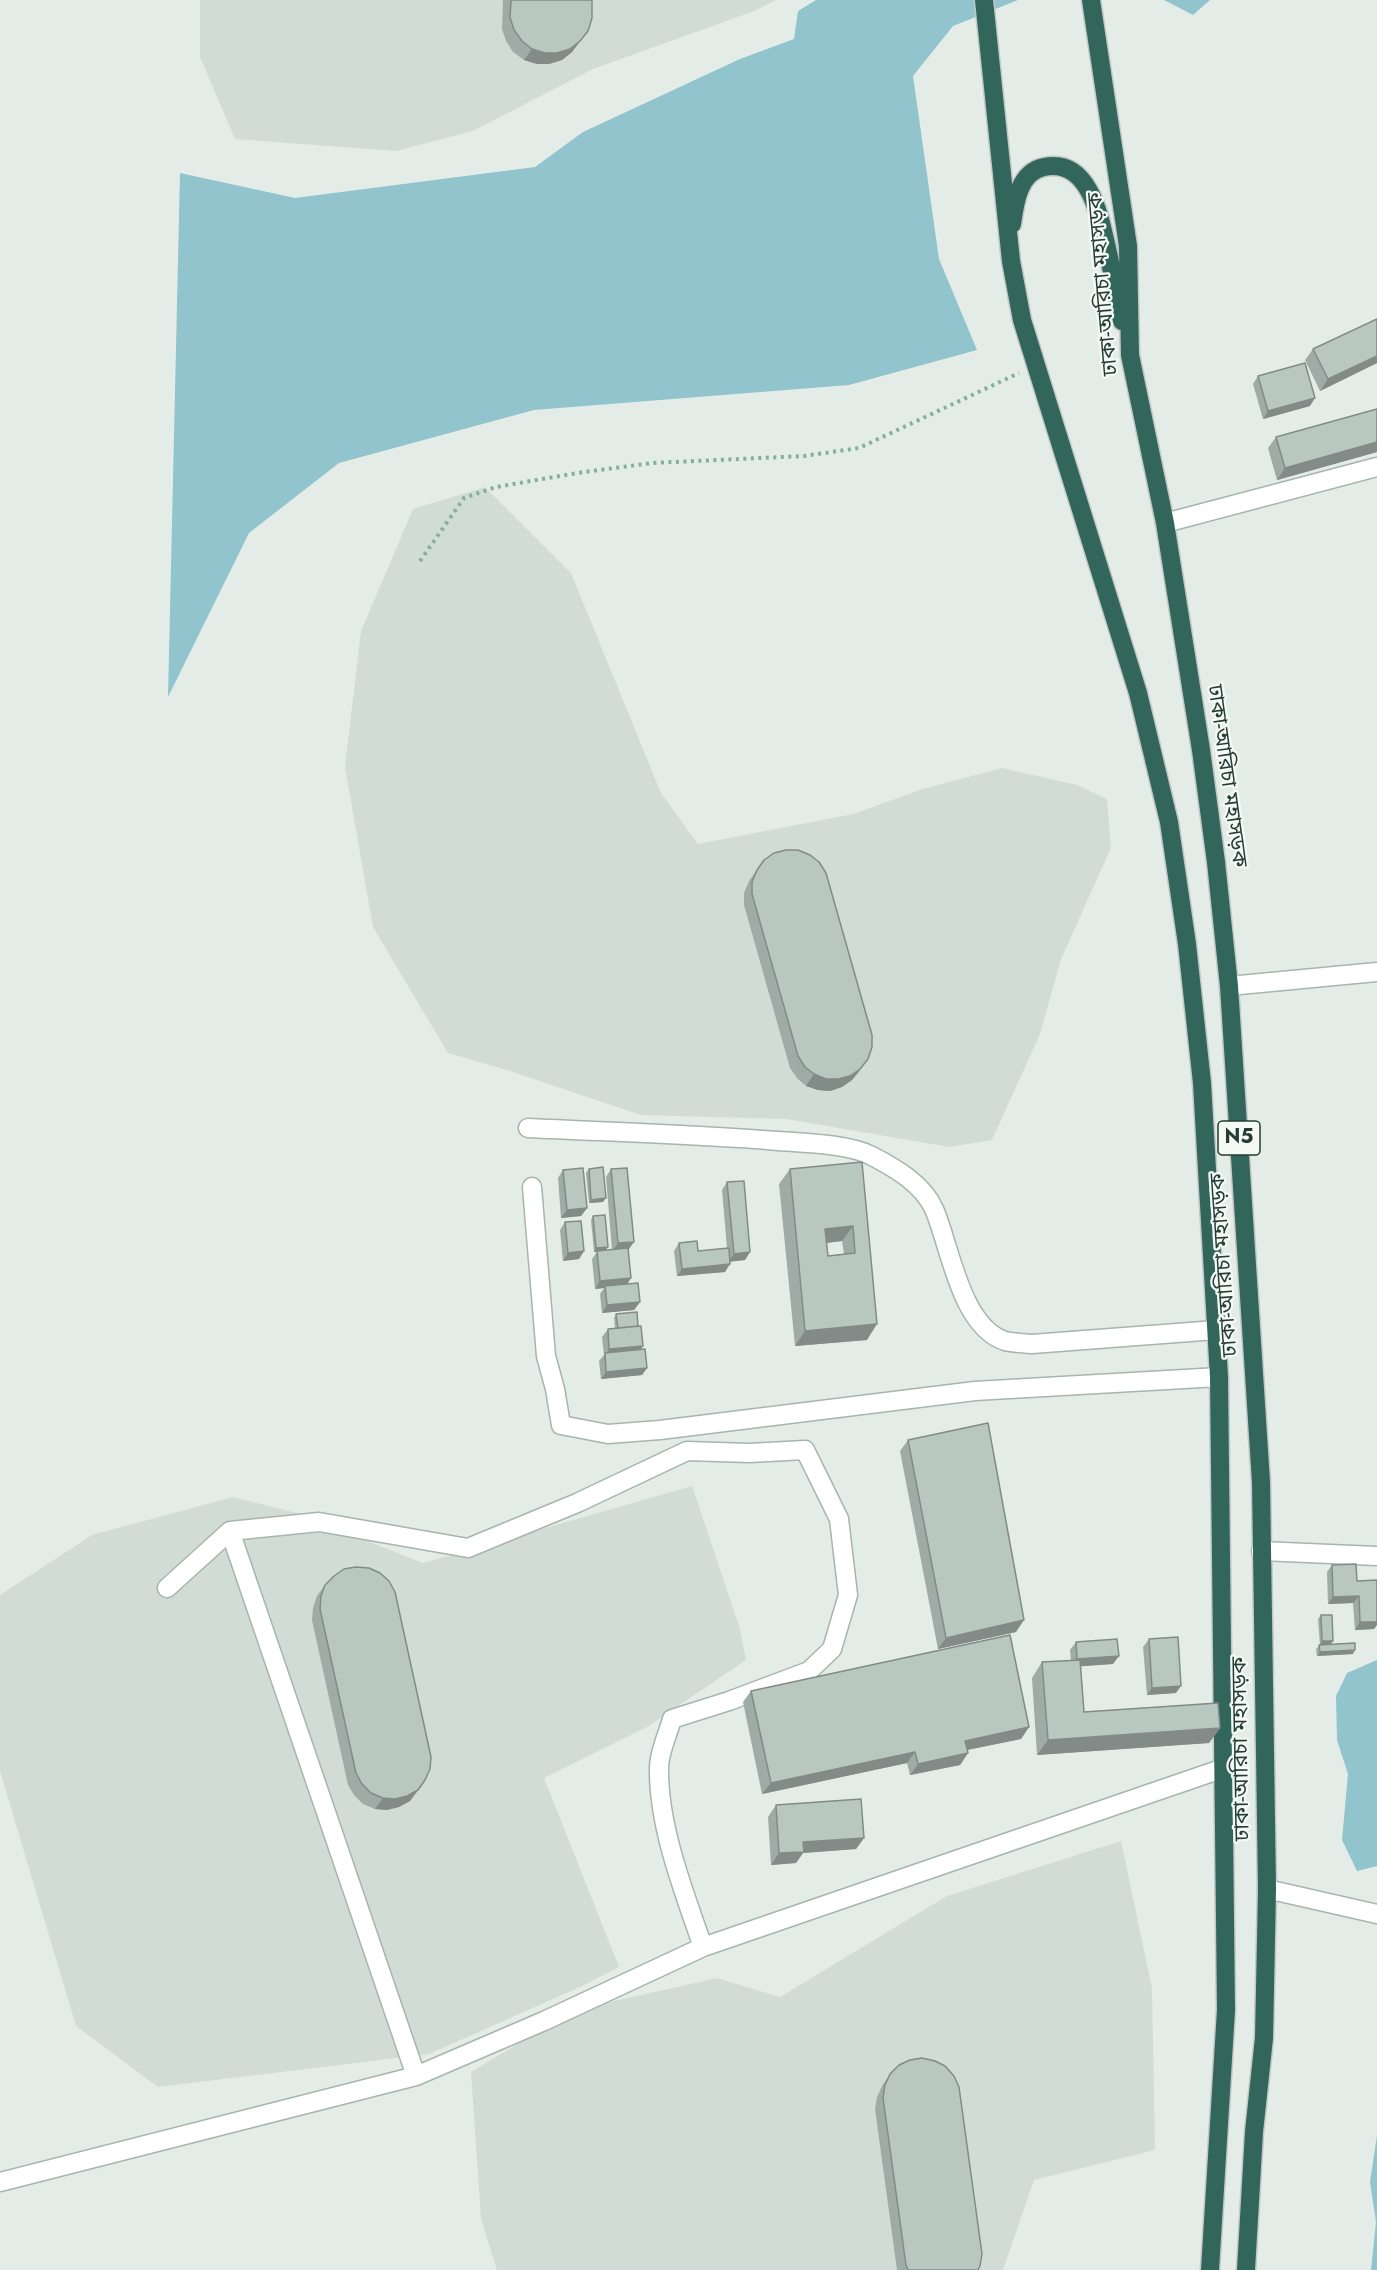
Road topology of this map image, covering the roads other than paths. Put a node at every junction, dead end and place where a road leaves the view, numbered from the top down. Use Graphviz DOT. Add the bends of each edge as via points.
graph roads {
  1 [pos="984,0"];
  2 [pos="1092,8"];
  3 [pos="1011,261"];
  4 [pos="1130,355"];
  5 [pos="1377,467"];
  6 [pos="1165,523"];
  7 [pos="1377,972"];
  8 [pos="1229,986"];
  9 [pos="528,1128"];
  10 [pos="532,1187"];
  11 [pos="1216,1330"];
  12 [pos="1219,1377"];
  13 [pos="230,1531"];
  14 [pos="1261,1551"];
  15 [pos="1377,1556"];
  16 [pos="167,1588"];
  17 [pos="1224,1768"];
  18 [pos="1267,1889"];
  19 [pos="1377,1914"];
  20 [pos="703,1947"];
  21 [pos="416,2076"];
  22 [pos="0,2182"];
  23 [pos="1210,2270"];
  24 [pos="1246,2270"];
  1 -- 3 [label="highway, ঢাকা-আরিচা মহাসড়ক / N5"];
  2 -- 4 [label="highway, ঢাকা-আরিচা মহাসড়ক / N5" via="1128,246"];
  3 -- 4 [label="highway" via="1015,205 1027,176 1037,168 1052,166 1076,174 1097,207"];
  3 -- 11 [label="highway, ঢাকা-আরিচা মহাসড়ক / N5" via="1022,320 1138,693 1169,822 1202,1083"];
  4 -- 6 [label="highway, ঢাকা-আরিচা মহাসড়ক / N5"];
  5 -- 6 [label="street"];
  6 -- 8 [label="highway, ঢাকা-আরিচা মহাসড়ক / N5" via="1201,750"];
  7 -- 8 [label="street"];
  8 -- 14 [label="highway, ঢাকা-আরিচা মহাসড়ক / N5" via="1260,1470"];
  9 -- 11 [label="street" via="748,1138 828,1145 870,1155 914,1182 933,1207 970,1309 1004,1341 1032,1344"];
  10 -- 12 [label="street" via="546,1356 561,1425 608,1434 975,1391"];
  11 -- 12 [label="highway, ঢাকা-আরিচা মহাসড়ক / N5"];
  12 -- 17 [label="highway, ঢাকা-আরিচা মহাসড়ক / N5"];
  13 -- 16 [label="street"];
  13 -- 20 [label="street" via="319,1522 468,1548 687,1451 805,1450 839,1519 848,1595 832,1649 809,1671 672,1719 659,1766 665,1824"];
  13 -- 21 [label="street"];
  14 -- 15 [label="street"];
  14 -- 18 [label="highway, ঢাকা-আরিচা মহাসড়ক / N5"];
  17 -- 20 [label="street"];
  17 -- 23 [label="highway, ঢাকা-আরিচা মহাসড়ক / N5" via="1226,2010"];
  18 -- 19 [label="street"];
  18 -- 24 [label="highway, ঢাকা-আরিচা মহাসড়ক / N5" via="1264,2038"];
  20 -- 21 [label="street"];
  21 -- 22 [label="street"];
}
